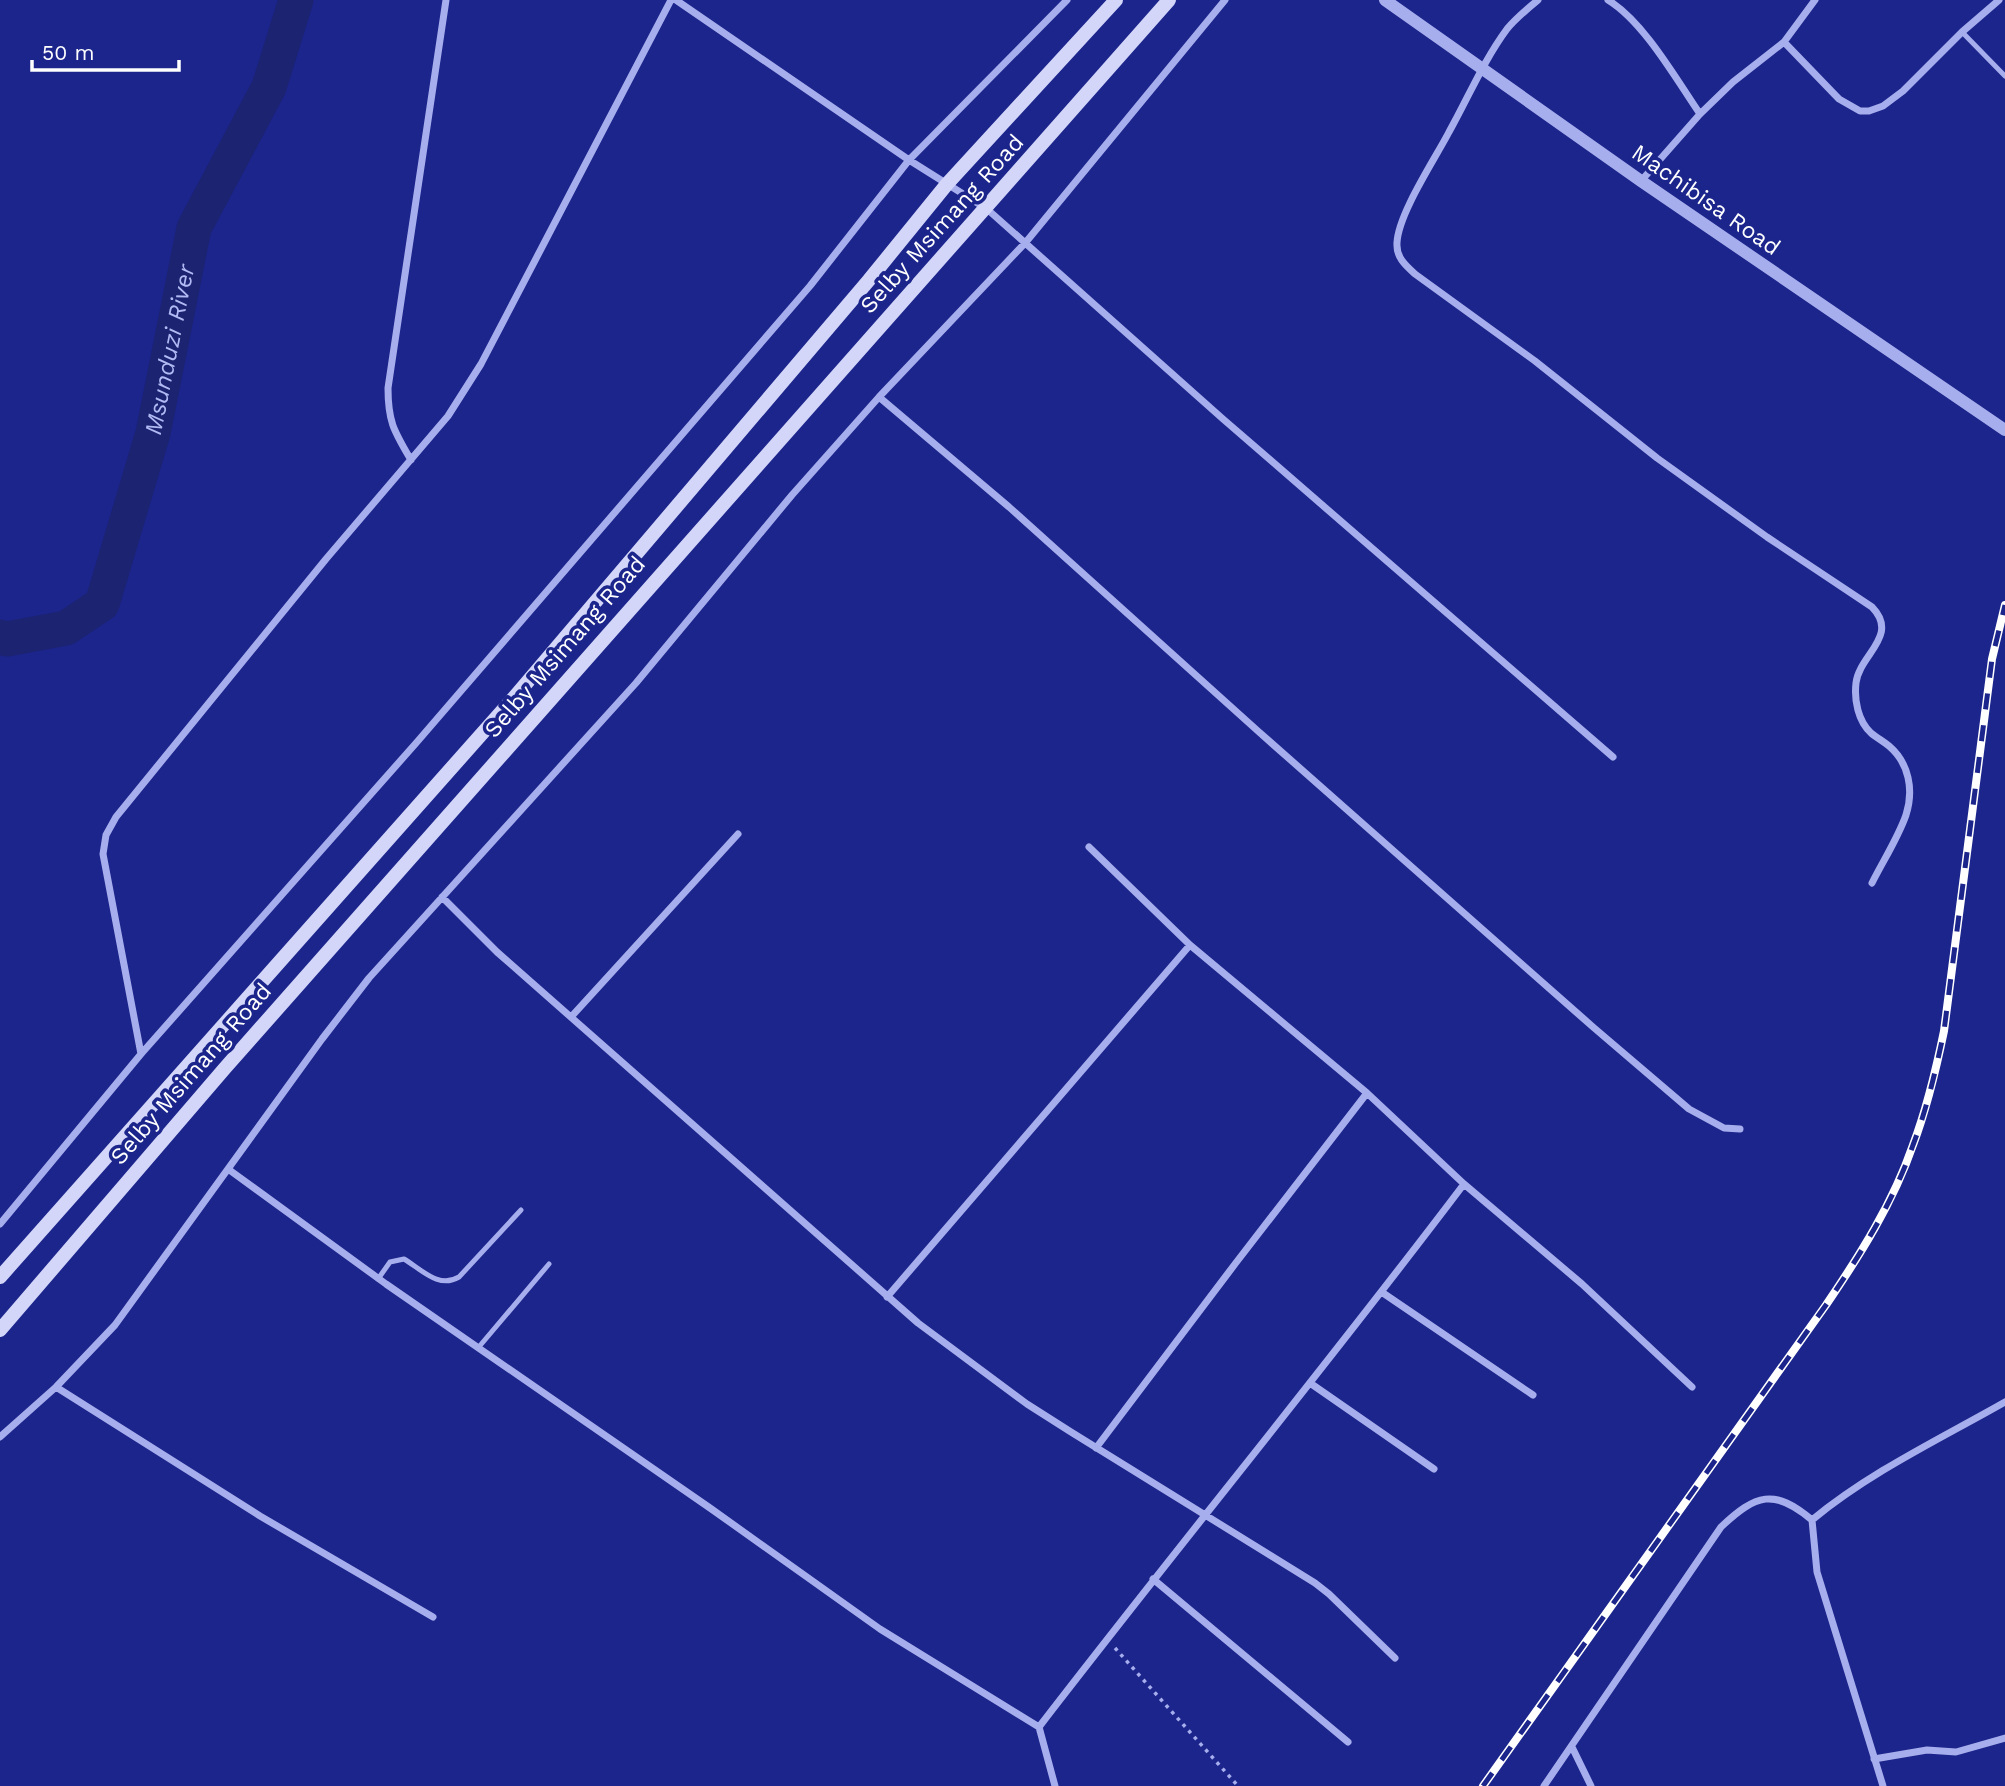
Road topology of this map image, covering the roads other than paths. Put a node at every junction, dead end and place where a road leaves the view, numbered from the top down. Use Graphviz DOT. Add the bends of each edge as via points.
graph roads {
  1 [pos="446,0"];
  2 [pos="674,0"];
  3 [pos="1067,0"];
  4 [pos="1116,0"];
  5 [pos="1169,0"];
  6 [pos="1225,0"];
  7 [pos="1385,0"];
  8 [pos="1538,0"];
  9 [pos="1608,0"];
  10 [pos="1815,0"];
  11 [pos="1999,0"];
  12 [pos="1962,32"];
  13 [pos="1784,42"];
  14 [pos="1483,70"];
  15 [pos="2005,76"];
  16 [pos="1700,114"];
  17 [pos="909,160"];
  18 [pos="1641,181"];
  19 [pos="947,184"];
  20 [pos="986,209"];
  21 [pos="1026,242"];
  22 [pos="879,397"];
  23 [pos="2005,430"];
  24 [pos="411,460"];
  25 [pos="1612,757"];
  26 [pos="738,834"];
  27 [pos="1089,847"];
  28 [pos="1872,883"];
  29 [pos="442,897"];
  30 [pos="1190,945"];
  31 [pos="571,1017"];
  32 [pos="141,1054"];
  33 [pos="1367,1093"];
  34 [pos="1740,1129"];
  35 [pos="228,1169"];
  36 [pos="1464,1184"];
  37 [pos="521,1210"];
  38 [pos="0,1224"];
  39 [pos="549,1264"];
  40 [pos="0,1277"];
  41 [pos="378,1279"];
  42 [pos="1382,1293"];
  43 [pos="887,1297"];
  44 [pos="0,1330"];
  45 [pos="478,1348"];
  46 [pos="1310,1382"];
  47 [pos="56,1387"];
  48 [pos="1692,1387"];
  49 [pos="1533,1395"];
  50 [pos="2005,1402"];
  51 [pos="0,1437"];
  52 [pos="1096,1448"];
  53 [pos="1433,1469"];
  54 [pos="1205,1514"];
  55 [pos="1812,1520"];
  56 [pos="1153,1578"];
  57 [pos="433,1617"];
  58 [pos="1395,1658"];
  59 [pos="1039,1727"];
  60 [pos="2005,1738"];
  61 [pos="1348,1742"];
  62 [pos="1572,1746"];
  63 [pos="1874,1759"];
  64 [pos="1055,1786"];
  65 [pos="1544,1786"];
  66 [pos="1591,1786"];
  67 [pos="1883,1786"];
  1 -- 24 [label="street" via="388,388 388,414"];
  2 -- 17 [label="street"];
  2 -- 24 [label="street" via="481,364 448,416"];
  3 -- 17 [label="street"];
  4 -- 19 [label="main road, Selby Msimang Road"];
  5 -- 20 [label="main road, Selby Msimang Road"];
  6 -- 21 [label="street"];
  7 -- 14 [label="street, Machibisa Road"];
  8 -- 14 [label="street" via="1507,30"];
  9 -- 16 [label="street" via="1653,45"];
  10 -- 13 [label="street"];
  11 -- 12 [label="street"];
  12 -- 13 [label="street" via="1903,91 1869,111 1839,99"];
  12 -- 15 [label="lane"];
  13 -- 16 [label="street"];
  14 -- 18 [label="street, Machibisa Road"];
  14 -- 28 [label="street" via="1406,212 1397,252 1415,274 1657,458 1882,617 1883,629 1856,680 1856,707 1869,732 1891,748 1907,768 1910,790 1906,815"];
  16 -- 18 [label="street"];
  17 -- 19 [label="street"];
  17 -- 32 [label="street" via="810,286 676,443"];
  18 -- 23 [label="street, Machibisa Road"];
  19 -- 20 [label="street"];
  19 -- 40 [label="main road, Selby Msimang Road" via="518,693"];
  20 -- 21 [label="street"];
  20 -- 44 [label="main road, Selby Msimang Road" via="234,1057"];
  21 -- 22 [label="street"];
  21 -- 25 [label="street"];
  22 -- 29 [label="street" via="636,682"];
  22 -- 34 [label="street" via="1689,1109 1724,1128"];
  24 -- 32 [label="street" via="264,634 106,835 103,854 108,886"];
  26 -- 31 [label="street"];
  27 -- 30 [label="street"];
  29 -- 31 [label="street" via="497,953"];
  29 -- 35 [label="street" via="369,978"];
  30 -- 33 [label="street"];
  30 -- 43 [label="street"];
  31 -- 43 [label="street"];
  32 -- 38 [label="street"];
  33 -- 36 [label="street"];
  33 -- 52 [label="street"];
  35 -- 41 [label="street"];
  35 -- 47 [label="street" via="115,1325"];
  36 -- 42 [label="street"];
  36 -- 48 [label="street" via="1582,1284"];
  37 -- 41 [label="lane" via="450,1282 441,1282 404,1259 390,1262"];
  39 -- 45 [label="lane"];
  41 -- 45 [label="street"];
  42 -- 46 [label="street"];
  42 -- 49 [label="street"];
  43 -- 52 [label="street" via="1027,1404"];
  45 -- 59 [label="street" via="880,1629"];
  46 -- 53 [label="street"];
  46 -- 54 [label="street"];
  47 -- 51 [label="street"];
  47 -- 57 [label="street" via="260,1516"];
  50 -- 55 [label="street" via="1874,1477"];
  52 -- 54 [label="street"];
  54 -- 56 [label="street"];
  54 -- 58 [label="street" via="1329,1594"];
  55 -- 62 [label="street" via="1782,1499 1766,1499 1750,1503 1721,1527"];
  55 -- 63 [label="street" via="1817,1572"];
  56 -- 59 [label="street"];
  56 -- 61 [label="street"];
  59 -- 64 [label="street"];
  60 -- 63 [label="street" via="1956,1752 1927,1750"];
  62 -- 65 [label="street"];
  62 -- 66 [label="street"];
  63 -- 67 [label="street"];
}
